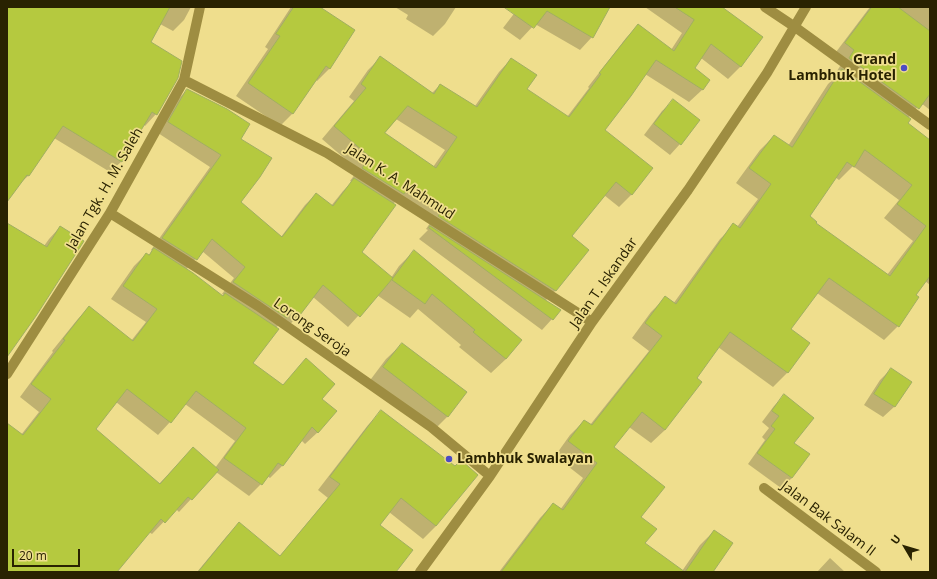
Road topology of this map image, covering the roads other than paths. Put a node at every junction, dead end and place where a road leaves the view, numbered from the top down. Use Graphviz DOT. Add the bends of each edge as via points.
graph roads {
  1 [pos="200,7"];
  2 [pos="765,7"];
  3 [pos="806,7"];
  4 [pos="795,27"];
  5 [pos="184,80"];
  6 [pos="930,125"];
  7 [pos="110,214"];
  8 [pos="592,322"];
  9 [pos="7,374"];
  10 [pos="490,476"];
  11 [pos="764,488"];
  12 [pos="420,572"];
  13 [pos="876,572"];
  1 -- 5 [label="street, Jalan Tgk. H. M. Saleh"];
  2 -- 4 [label="street"];
  3 -- 4 [label="street, Jalan T. Iskandar"];
  4 -- 6 [label="street"];
  4 -- 8 [label="street, Jalan T. Iskandar" via="688,190"];
  5 -- 7 [label="street, Jalan Tgk. H. M. Saleh"];
  5 -- 8 [label="street, Jalan K. A. Mahmud" via="327,152"];
  7 -- 9 [label="street, Jalan Tgk. H. M. Saleh"];
  7 -- 10 [label="street, Lorong Seroja" via="258,306 431,427"];
  8 -- 10 [label="street, Jalan T. Iskandar"];
  10 -- 12 [label="street, Jalan T. Iskandar"];
  11 -- 13 [label="street, Jalan Bak Salam II"];
}
